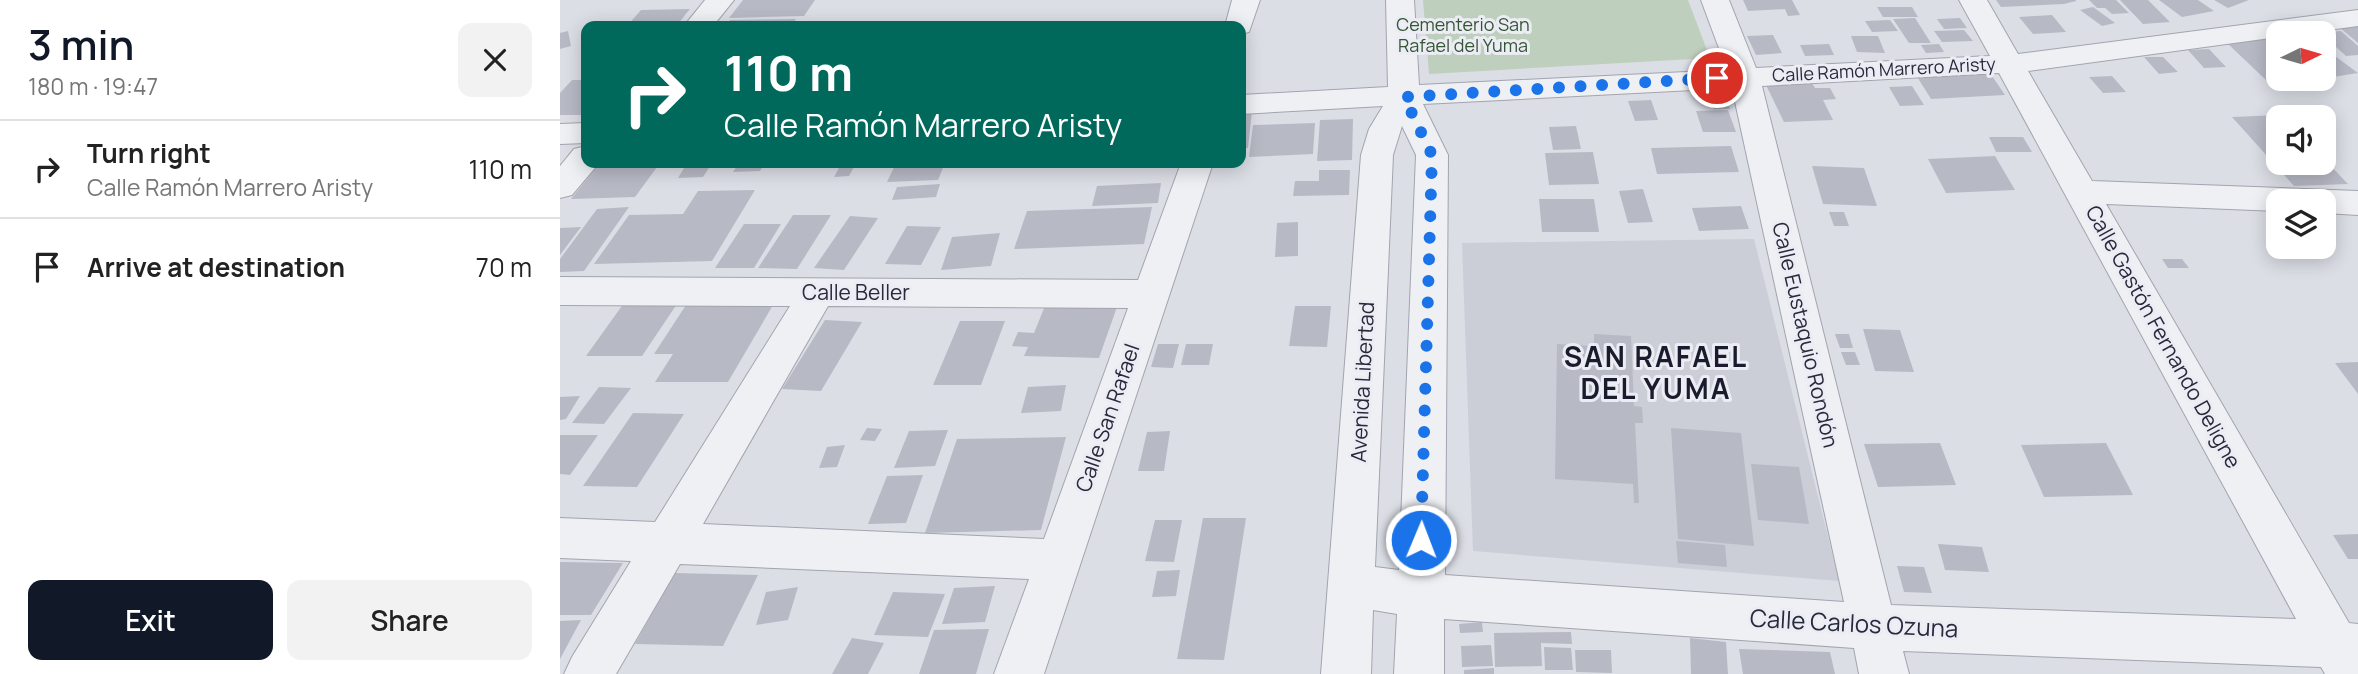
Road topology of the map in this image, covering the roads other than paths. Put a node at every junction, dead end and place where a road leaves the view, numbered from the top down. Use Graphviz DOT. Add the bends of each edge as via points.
graph roads {
  1 [pos="720,0"];
  2 [pos="1246,0"];
  3 [pos="1399,0"];
  4 [pos="1715,0"];
  5 [pos="1973,0"];
  6 [pos="2358,18"];
  7 [pos="702,21"];
  8 [pos="1240,21"];
  9 [pos="2010,64"];
  10 [pos="1744,76"];
  11 [pos="1404,97"];
  12 [pos="1246,104"];
  13 [pos="581,133"];
  14 [pos="560,134"];
  15 [pos="581,163"];
  16 [pos="1195,168"];
  17 [pos="560,187"];
  18 [pos="2082,192"];
  19 [pos="2358,202"];
  20 [pos="560,291"];
  21 [pos="817,293"];
  22 [pos="1152,294"];
  23 [pos="560,538"];
  24 [pos="665,544"];
  25 [pos="1058,560"];
  26 [pos="1352,586"];
  27 [pos="1420,595"];
  28 [pos="1872,627"];
  29 [pos="2348,655"];
  30 [pos="589,674"];
  31 [pos="1019,674"];
  32 [pos="1346,674"];
  33 [pos="1419,674"];
  34 [pos="1884,674"];
  1 -- 7 [label="street"];
  2 -- 8 [label="street"];
  3 -- 11 [label="street"];
  4 -- 10 [label="street, Calle Eustaquio Rondón"];
  5 -- 9 [label="street, Calle Gastón Fernando Deligne"];
  6 -- 9 [label="street, Calle Ramón Marrero Aristy"];
  9 -- 10 [label="street, Calle Ramón Marrero Aristy"];
  9 -- 18 [label="street, Calle Gastón Fernando Deligne"];
  10 -- 11 [label="street, Calle Ramón Marrero Aristy"];
  10 -- 28 [label="street, Calle Eustaquio Rondón"];
  11 -- 12 [label="street, Calle Ramón Marrero Aristy"];
  11 -- 26 [label="street, Avenida Libertad" via="1385,129 1377,155"];
  11 -- 27 [label="street" via="1432,155"];
  13 -- 14 [label="street"];
  15 -- 17 [label="street"];
  16 -- 22 [label="street, Calle San Rafael"];
  18 -- 19 [label="street"];
  18 -- 29 [label="street, Calle Gastón Fernando Deligne"];
  20 -- 21 [label="street, Calle Beller"];
  21 -- 22 [label="street, Calle Beller"];
  21 -- 24 [label="street"];
  22 -- 25 [label="street, Calle San Rafael"];
  23 -- 24 [label="street"];
  24 -- 25 [label="street"];
  24 -- 30 [label="street"];
  25 -- 31 [label="street, Calle San Rafael"];
  26 -- 27 [label="street, Calle Carlos Ozuna"];
  26 -- 32 [label="street, Avenida Libertad"];
  27 -- 28 [label="street, Calle Carlos Ozuna"];
  27 -- 33 [label="street"];
  28 -- 29 [label="street, Calle Carlos Ozuna"];
  28 -- 34 [label="street, Calle Eustaquio Rondón"];
}
